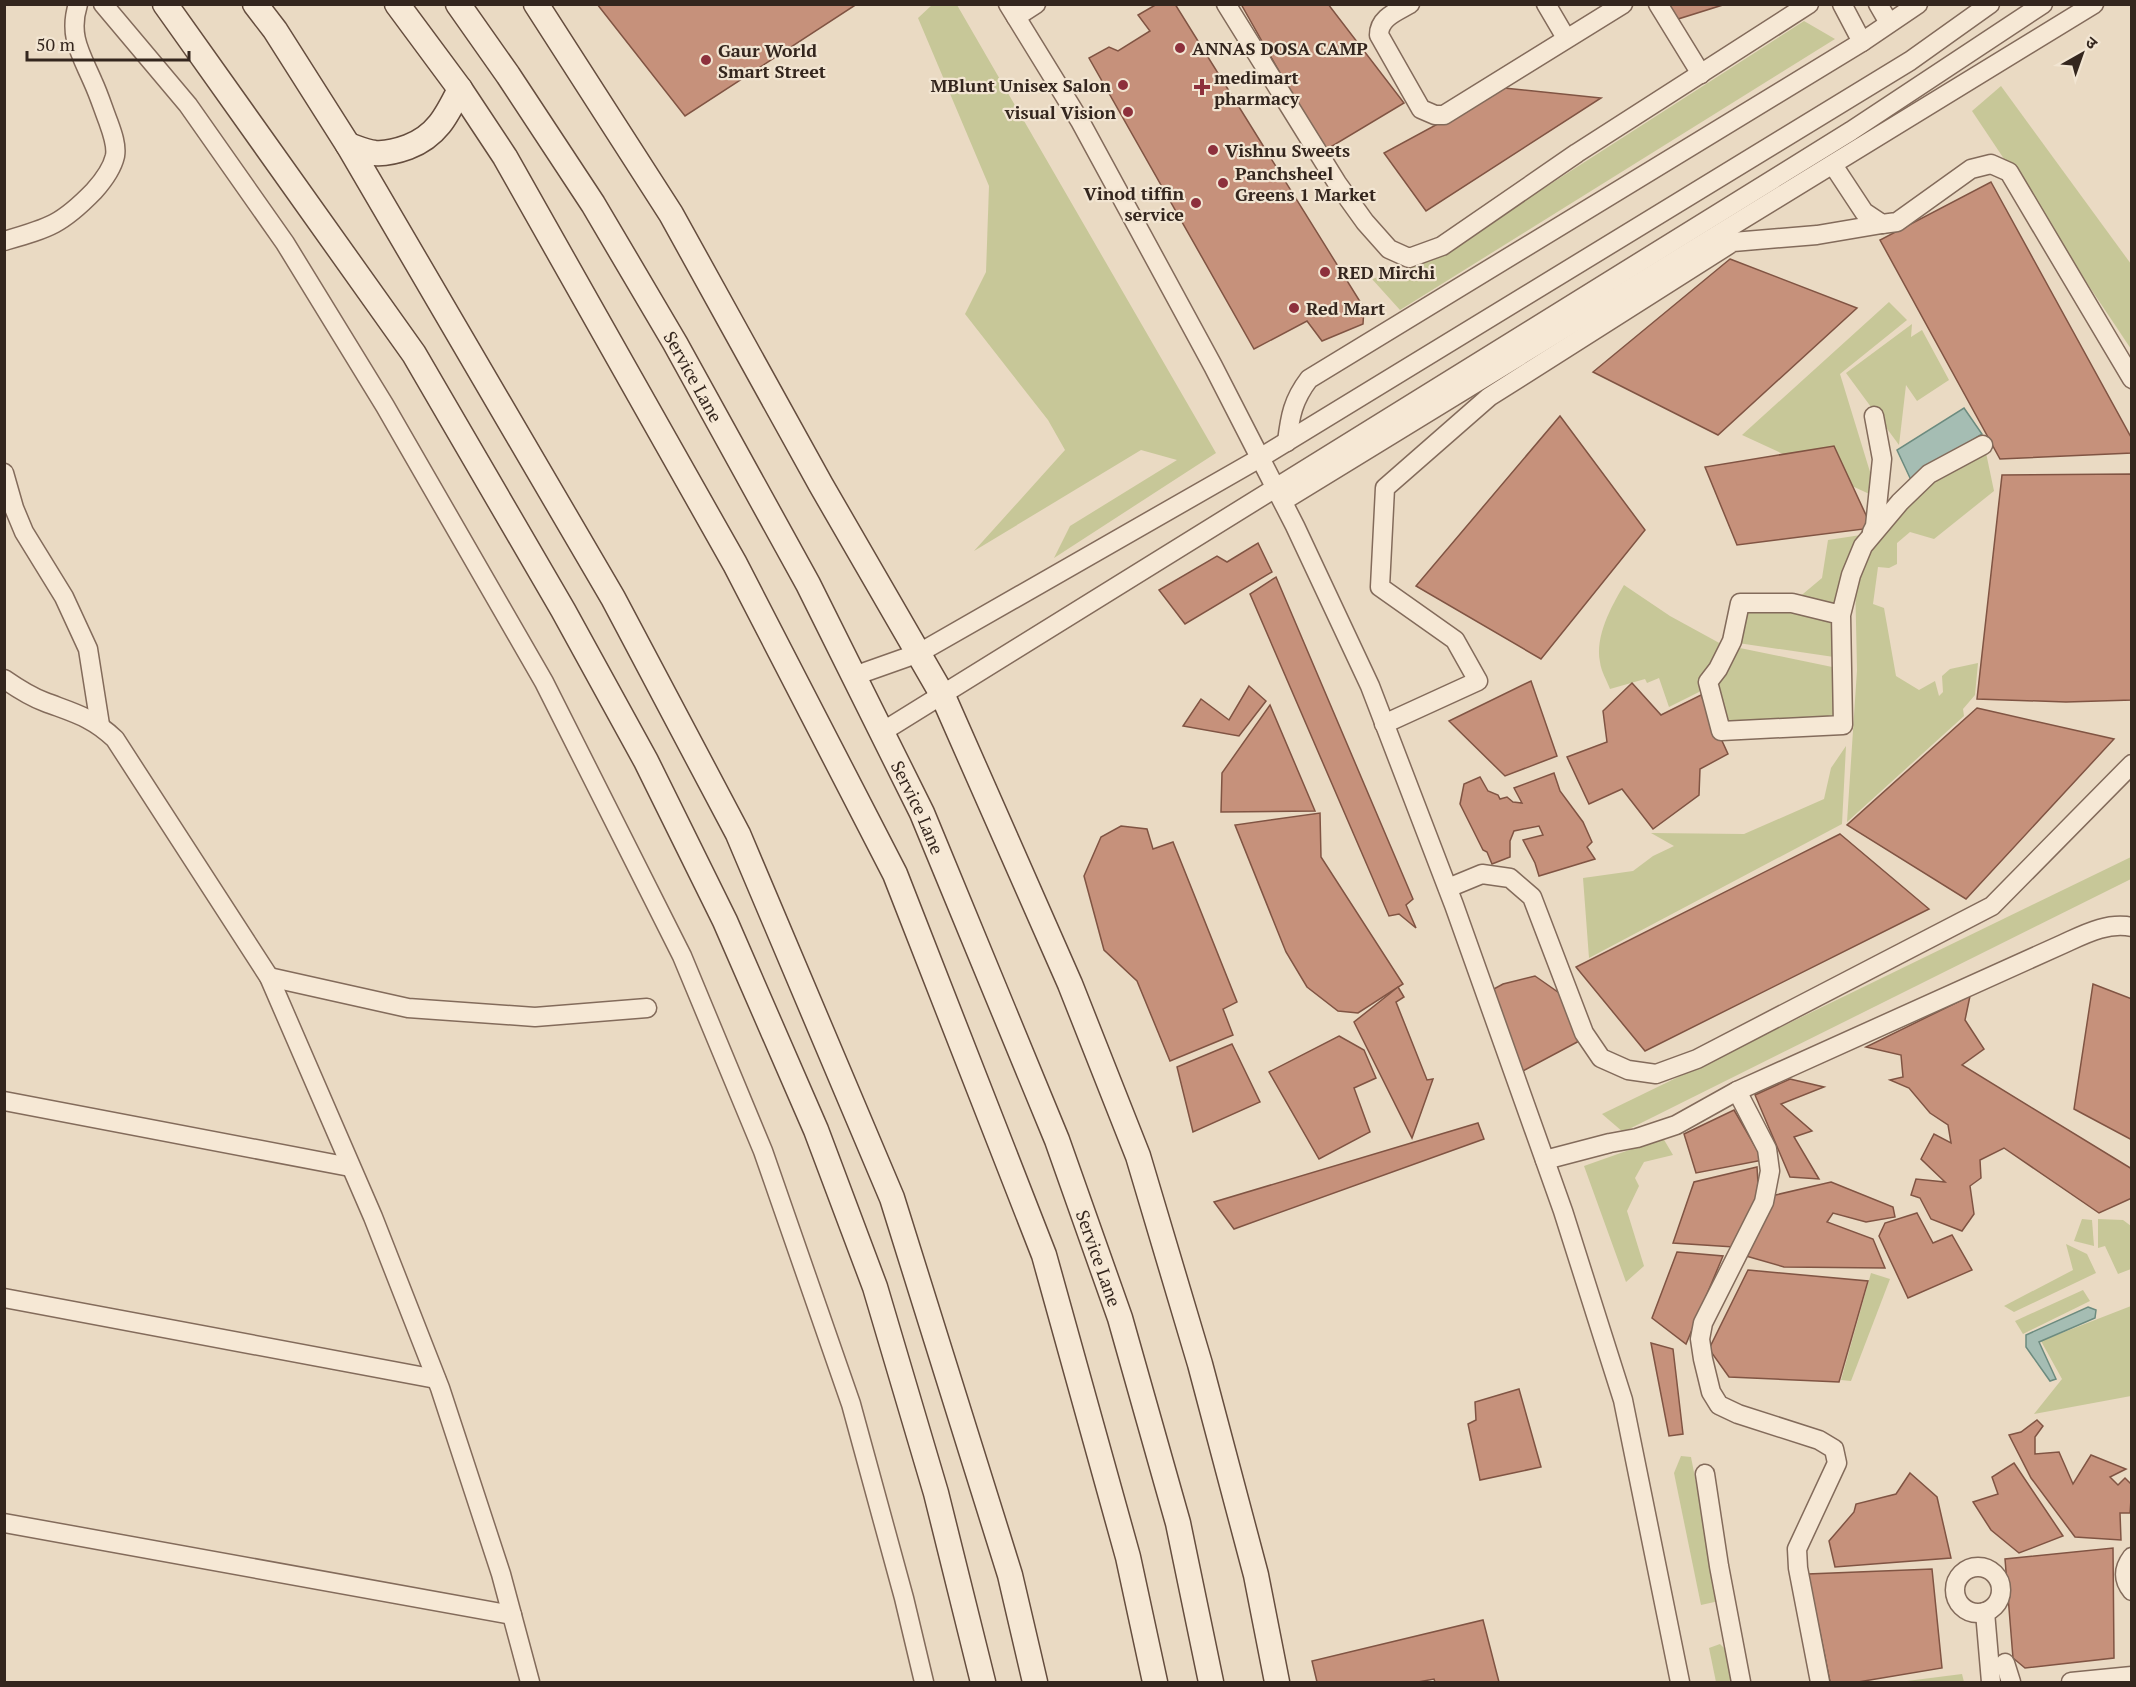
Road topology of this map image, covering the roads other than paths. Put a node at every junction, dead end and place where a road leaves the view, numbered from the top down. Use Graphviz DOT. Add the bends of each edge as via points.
graph roads {
  1 [pos="78,4"];
  2 [pos="104,4"];
  3 [pos="165,4"];
  4 [pos="255,4"];
  5 [pos="397,4"];
  6 [pos="458,4"];
  7 [pos="536,4"];
  8 [pos="1036,4"];
  9 [pos="1226,4"];
  10 [pos="1410,4"];
  11 [pos="1546,4"];
  12 [pos="1623,4"];
  13 [pos="1658,4"];
  14 [pos="1809,4"];
  15 [pos="1842,4"];
  16 [pos="1878,4"];
  17 [pos="1918,4"];
  18 [pos="1990,4"];
  19 [pos="2000,4"];
  20 [pos="2043,4"];
  21 [pos="2094,4"];
  22 [pos="1012,11"];
  23 [pos="1889,23"];
  24 [pos="2013,25"];
  25 [pos="1566,38"];
  26 [pos="1862,42"];
  27 [pos="1701,74"];
  28 [pos="460,89"];
  29 [pos="348,145"];
  30 [pos="1833,165"];
  31 [pos="1882,224"];
  32 [pos="4,241"];
  33 [pos="2132,380"];
  34 [pos="1874,416"];
  35 [pos="1287,442"];
  36 [pos="1983,445"];
  37 [pos="1260,458"];
  38 [pos="4,473"];
  39 [pos="1280,495"];
  40 [pos="1863,546"];
  41 [pos="1840,615"];
  42 [pos="919,652"];
  43 [pos="854,676"];
  44 [pos="4,680"];
  45 [pos="943,696"];
  46 [pos="1384,724"];
  47 [pos="100,725"];
  48 [pos="882,732"];
  49 [pos="2132,764"];
  50 [pos="1448,888"];
  51 [pos="2132,927"];
  52 [pos="269,977"];
  53 [pos="647,1008"];
  54 [pos="1737,1091"];
  55 [pos="4,1101"];
  56 [pos="1545,1160"];
  57 [pos="350,1167"];
  58 [pos="4,1298"];
  59 [pos="436,1379"];
  60 [pos="1705,1474"];
  61 [pos="4,1522"];
  62 [pos="2132,1557"];
  63 [pos="2132,1591"];
  64 [pos="1985,1612"];
  65 [pos="512,1615"];
  66 [pos="2005,1663"];
  67 [pos="2132,1676"];
  68 [pos="530,1683"];
  69 [pos="924,1683"];
  70 [pos="983,1683"];
  71 [pos="1035,1683"];
  72 [pos="1155,1683"];
  73 [pos="1211,1683"];
  74 [pos="1277,1683"];
  75 [pos="1680,1683"];
  76 [pos="1741,1683"];
  77 [pos="1820,1683"];
  78 [pos="1991,1683"];
  79 [pos="2011,1683"];
  80 [pos="2071,1683"];
  1 -- 32 [label="street" via="74,35 113,136 116,153 112,167 98,187 63,220"];
  2 -- 69 [label="street" via="188,105 285,243 385,406 544,682 682,956 763,1151 851,1404"];
  3 -- 70 [label="street" via="414,354 646,760 720,910 816,1130 875,1287 936,1493"];
  4 -- 29 [label="street"];
  5 -- 28 [label="street"];
  6 -- 43 [label="street, Service Lane" via="599,214 675,343 808,584"];
  7 -- 42 [label="street" via="671,214"];
  8 -- 22 [label="street"];
  9 -- 27 [label="street" via="1365,222 1389,249 1409,258 1442,246"];
  10 -- 25 [label="street" via="1384,20 1379,35 1421,109 1435,115 1444,115"];
  11 -- 25 [label="street"];
  12 -- 25 [label="street"];
  13 -- 27 [label="street"];
  14 -- 27 [label="street"];
  15 -- 26 [label="street"];
  16 -- 23 [label="street"];
  17 -- 23 [label="street"];
  18 -- 35 [label="street" via="1910,61"];
  19 -- 24 [label="street"];
  20 -- 24 [label="street"];
  21 -- 30 [label="street"];
  22 -- 37 [label="street" via="1080,122"];
  23 -- 26 [label="street"];
  24 -- 39 [label="street"];
  26 -- 35 [label="street" via="1309,379 1291,414"];
  28 -- 29 [label="street" via="447,114 422,142 394,152 375,153"];
  28 -- 72 [label="street" via="505,157 735,564 895,874 1044,1255 1128,1557"];
  29 -- 71 [label="street" via="613,598 738,834 892,1198 1010,1575"];
  30 -- 31 [label="street" via="1864,212"];
  30 -- 39 [label="street"];
  31 -- 33 [label="street" via="1897,222 1971,168 1991,164 2009,172"];
  31 -- 46 [label="street" via="1817,235 1733,242 1489,397 1385,488 1380,587 1455,640 1478,681"];
  34 -- 40 [label="street" via="1882,459 1878,507 1875,526"];
  35 -- 37 [label="street"];
  36 -- 40 [label="street" via="1929,474"];
  37 -- 39 [label="street"];
  37 -- 42 [label="street"];
  38 -- 47 [label="street" via="24,532 64,597 88,649"];
  39 -- 45 [label="street"];
  39 -- 46 [label="street"];
  40 -- 41 [label="street"];
  41 -- 41 [label="street" via="1843,725 1721,732 1708,682 1732,641 1740,603 1792,603"];
  42 -- 43 [label="street"];
  42 -- 45 [label="street"];
  43 -- 48 [label="street, Service Lane"];
  44 -- 47 [label="street" via="43,702"];
  45 -- 48 [label="street"];
  45 -- 74 [label="street" via="1070,984 1137,1156 1203,1375 1256,1575"];
  46 -- 50 [label="street"];
  47 -- 52 [label="street" via="115,739"];
  48 -- 73 [label="street, Service Lane" via="922,813 1057,1140 1120,1318 1178,1523"];
  49 -- 50 [label="street" via="1992,906 1697,1059 1656,1074 1628,1070 1601,1058 1595,1050 1584,1033 1532,897 1510,878 1482,874"];
  50 -- 56 [label="street"];
  51 -- 54 [label="street" via="2119,924 2095,930"];
  52 -- 53 [label="street" via="408,1008 535,1017"];
  52 -- 57 [label="street"];
  54 -- 56 [label="street" via="1676,1125"];
  54 -- 77 [label="street" via="1767,1149 1770,1171 1764,1202 1703,1323 1700,1339 1711,1392 1719,1405 1819,1440 1834,1449 1837,1463 1797,1549"];
  55 -- 57 [label="street"];
  56 -- 75 [label="street" via="1623,1400"];
  57 -- 59 [label="street"];
  58 -- 59 [label="street"];
  59 -- 65 [label="street"];
  60 -- 76 [label="street"];
  61 -- 65 [label="street"];
  62 -- 63 [label="street" via="2124,1574"];
  64 -- 78 [label="street"];
  65 -- 68 [label="street"];
  66 -- 79 [label="street"];
  67 -- 80 [label="street"];
}
